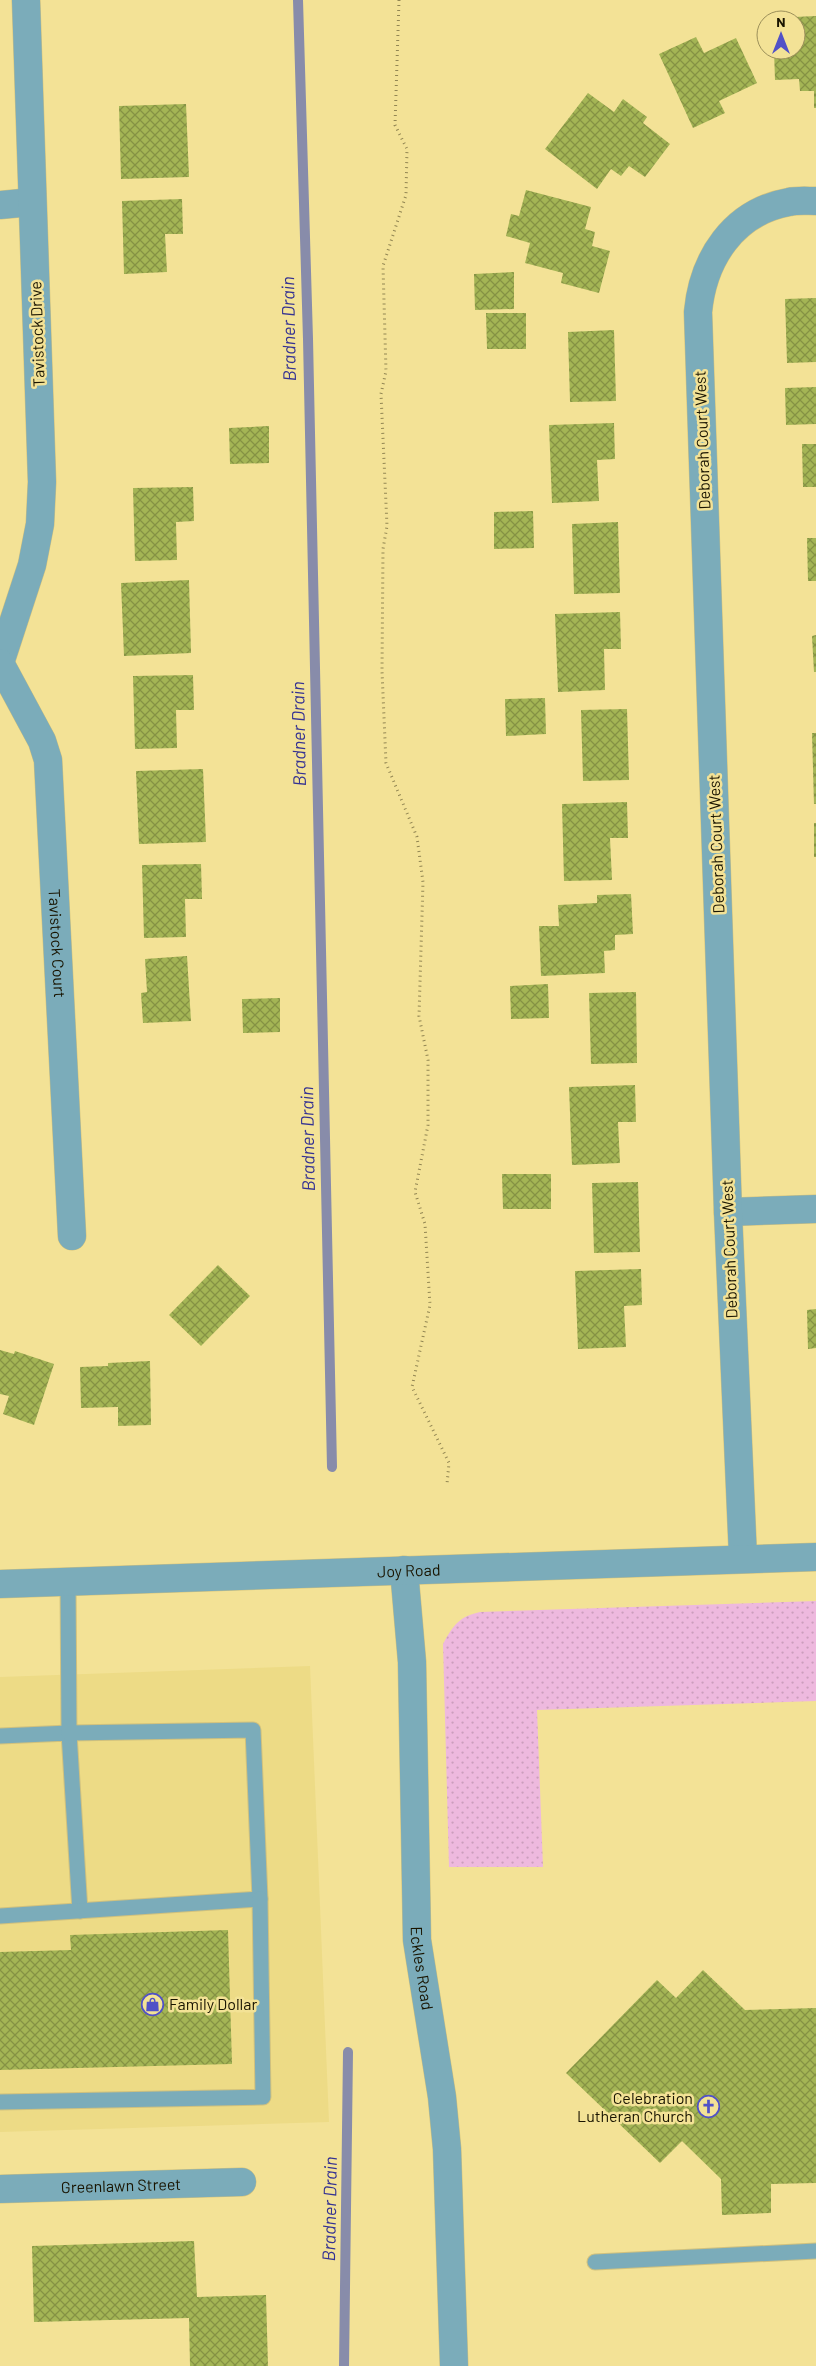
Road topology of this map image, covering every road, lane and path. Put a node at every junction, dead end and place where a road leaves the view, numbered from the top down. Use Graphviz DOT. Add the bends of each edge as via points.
graph roads {
  1 [pos="26,0"];
  2 [pos="398,0"];
  3 [pos="816,201"];
  4 [pos="32,202"];
  5 [pos="0,205"];
  6 [pos="0,663"];
  7 [pos="816,1210"];
  8 [pos="728,1212"];
  9 [pos="72,1236"];
  10 [pos="447,1484"];
  11 [pos="816,1557"];
  12 [pos="742,1558"];
  13 [pos="404,1570"];
  14 [pos="68,1582"];
  15 [pos="0,1584"];
  16 [pos="70,1733"];
  17 [pos="0,1736"];
  18 [pos="260,1899"];
  19 [pos="80,1911"];
  20 [pos="0,1916"];
  21 [pos="0,2102"];
  22 [pos="242,2182"];
  23 [pos="0,2190"];
  24 [pos="816,2251"];
  25 [pos="596,2262"];
  26 [pos="454,2366"];
  1 -- 4 [label="street, Tavistock Drive"];
  2 -- 10 [label="path" via="395,125 407,149 406,195 383,266 386,371 381,394 387,526 383,549 382,671 386,763 417,837 423,882 419,1016 428,1060 428,1125 415,1192 424,1224 430,1305 412,1387 449,1462"];
  3 -- 8 [label="street, Deborah Court West" via="788,202 757,213 735,228 717,249 705,272 699,299"];
  4 -- 5 [label="street"];
  4 -- 6 [label="street, Tavistock Drive" via="42,482 40,524 32,566"];
  6 -- 9 [label="street, Tavistock Court" via="42,741 48,760"];
  7 -- 8 [label="street"];
  8 -- 12 [label="street, Deborah Court West"];
  11 -- 12 [label="street, Joy Road"];
  12 -- 13 [label="street, Joy Road"];
  13 -- 14 [label="street, Joy Road"];
  13 -- 26 [label="street, Eckles Road" via="412,1662 417,1940 447,2149"];
  14 -- 15 [label="street, Joy Road"];
  14 -- 16 [label="lane"];
  16 -- 17 [label="lane"];
  16 -- 18 [label="lane" via="253,1730"];
  16 -- 19 [label="lane"];
  18 -- 19 [label="lane"];
  18 -- 21 [label="lane" via="263,2097"];
  19 -- 20 [label="lane"];
  22 -- 23 [label="street, Greenlawn Street"];
  24 -- 25 [label="lane"];
}
